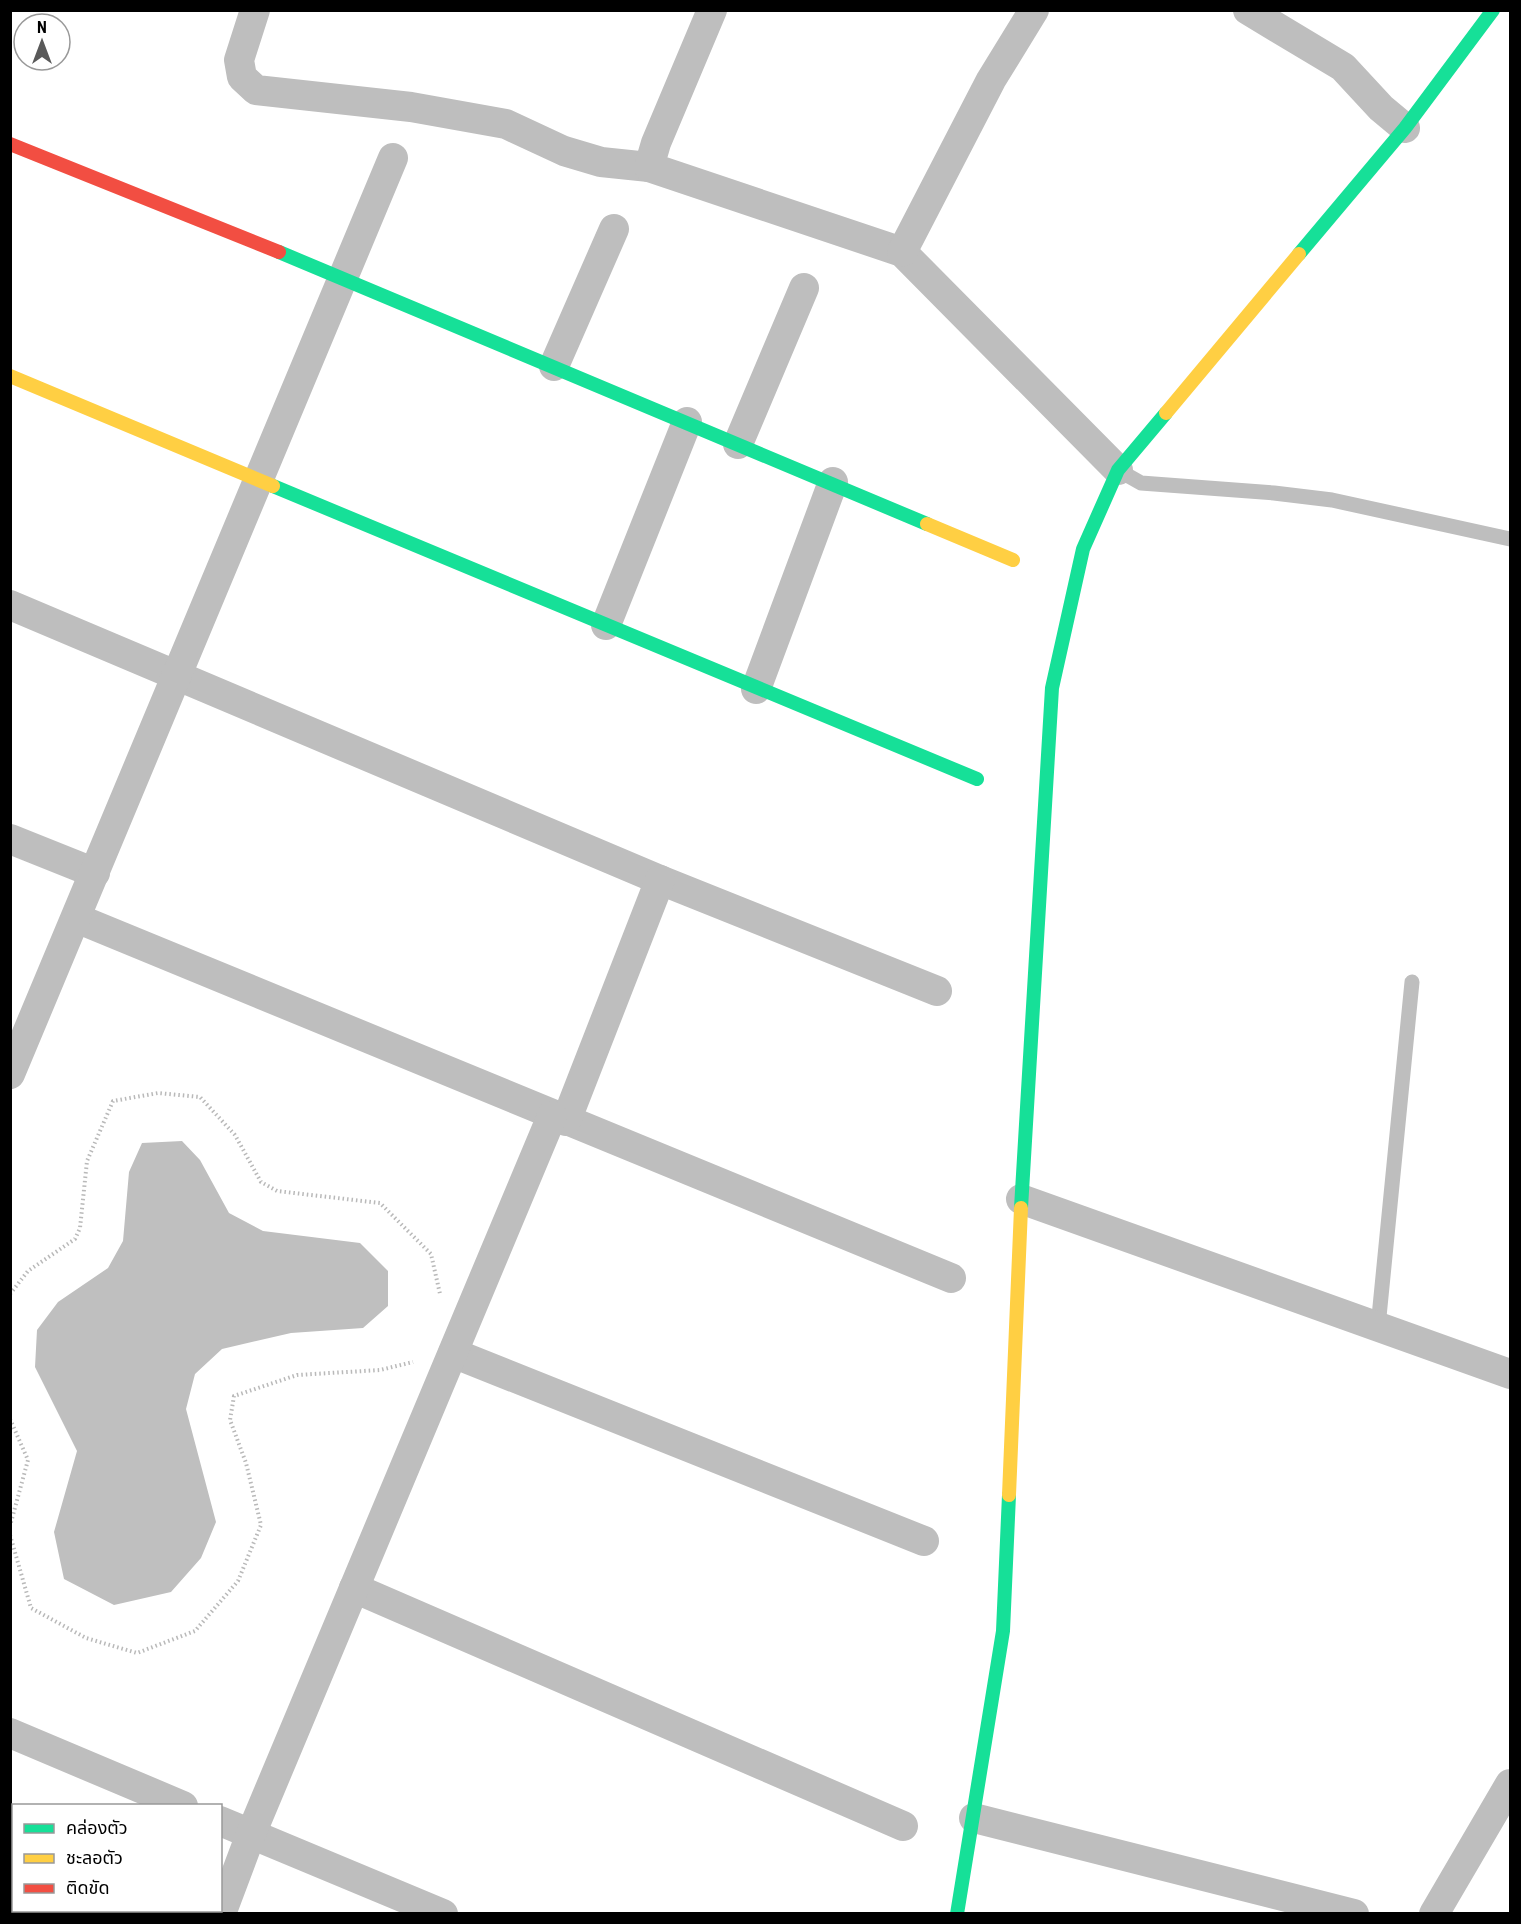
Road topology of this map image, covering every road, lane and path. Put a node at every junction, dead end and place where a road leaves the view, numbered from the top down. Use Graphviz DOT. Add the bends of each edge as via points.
graph roads {
  1 [pos="255,10"];
  2 [pos="712,10"];
  3 [pos="1034,10"];
  4 [pos="1248,10"];
  5 [pos="1493,10"];
  6 [pos="1405,128"];
  7 [pos="10,144"];
  8 [pos="393,158"];
  9 [pos="649,167"];
  10 [pos="614,229"];
  11 [pos="902,252"];
  12 [pos="345,278"];
  13 [pos="804,288"];
  14 [pos="554,366"];
  15 [pos="10,376"];
  16 [pos="687,422"];
  17 [pos="738,444"];
  18 [pos="1118,470"];
  19 [pos="260,481"];
  20 [pos="833,482"];
  21 [pos="1510,539"];
  22 [pos="1013,560"];
  23 [pos="10,606"];
  24 [pos="606,625"];
  25 [pos="178,675"];
  26 [pos="756,689"];
  27 [pos="977,779"];
  28 [pos="10,839"];
  29 [pos="94,873"];
  30 [pos="660,880"];
  31 [pos="76,918"];
  32 [pos="1412,982"];
  33 [pos="937,991"];
  34 [pos="10,1074"];
  35 [pos="559,1119"];
  36 [pos="1021,1199"];
  37 [pos="951,1278"];
  38 [pos="10,1294"];
  39 [pos="441,1298"];
  40 [pos="1378,1327"];
  41 [pos="453,1353"];
  42 [pos="1510,1374"];
  43 [pos="10,1419"];
  44 [pos="10,1526"];
  45 [pos="10,1535"];
  46 [pos="924,1541"];
  47 [pos="354,1588"];
  48 [pos="10,1733"];
  49 [pos="1510,1784"];
  50 [pos="178,1804"];
  51 [pos="974,1818"];
  52 [pos="222,1822"];
  53 [pos="903,1826"];
  54 [pos="251,1834"];
  55 [pos="222,1911"];
  56 [pos="443,1914"];
  57 [pos="957,1914"];
  58 [pos="1354,1914"];
  59 [pos="1434,1914"];
  1 -- 9 [label="street" via="238,60 242,77 256,90 411,107 506,124 564,151 601,162"];
  2 -- 9 [label="street"];
  3 -- 11 [label="street" via="991,80"];
  4 -- 6 [label="street" via="1343,67"];
  5 -- 6 [label="street"];
  6 -- 18 [label="street"];
  7 -- 12 [label="street"];
  8 -- 12 [label="street"];
  9 -- 11 [label="street"];
  10 -- 14 [label="street"];
  11 -- 18 [label="street"];
  12 -- 14 [label="street"];
  12 -- 19 [label="street"];
  13 -- 17 [label="street"];
  14 -- 16 [label="street"];
  15 -- 19 [label="street"];
  16 -- 17 [label="street"];
  16 -- 24 [label="street"];
  17 -- 20 [label="street"];
  18 -- 21 [label="lane" via="1141,483 1332,500"];
  18 -- 36 [label="street" via="1083,549 1052,688"];
  19 -- 24 [label="street"];
  19 -- 25 [label="street"];
  20 -- 22 [label="street"];
  20 -- 26 [label="street"];
  23 -- 25 [label="street"];
  24 -- 26 [label="street"];
  25 -- 29 [label="street"];
  25 -- 30 [label="street"];
  26 -- 27 [label="street"];
  28 -- 29 [label="street"];
  29 -- 31 [label="street"];
  30 -- 33 [label="street"];
  30 -- 35 [label="street"];
  31 -- 34 [label="street"];
  31 -- 35 [label="street"];
  32 -- 40 [label="lane"];
  35 -- 37 [label="street"];
  35 -- 41 [label="street"];
  36 -- 40 [label="street"];
  36 -- 51 [label="street" via="1003,1630"];
  38 -- 39 [label="path" via="28,1271 75,1239 80,1228 87,1161 113,1101 158,1093 200,1097 235,1135 261,1182 277,1191 380,1203 431,1254"];
  40 -- 42 [label="street"];
  41 -- 45 [label="path" via="380,1370 297,1375 234,1396 230,1420 246,1463 261,1525 238,1581 195,1630 137,1653 86,1638 31,1608"];
  41 -- 46 [label="street"];
  41 -- 47 [label="street"];
  43 -- 44 [label="path" via="28,1460"];
  47 -- 53 [label="street"];
  47 -- 54 [label="street"];
  48 -- 50 [label="street"];
  49 -- 59 [label="street"];
  51 -- 57 [label="street"];
  51 -- 58 [label="street"];
  52 -- 54 [label="street"];
  54 -- 55 [label="street"];
  54 -- 56 [label="street"];
}
